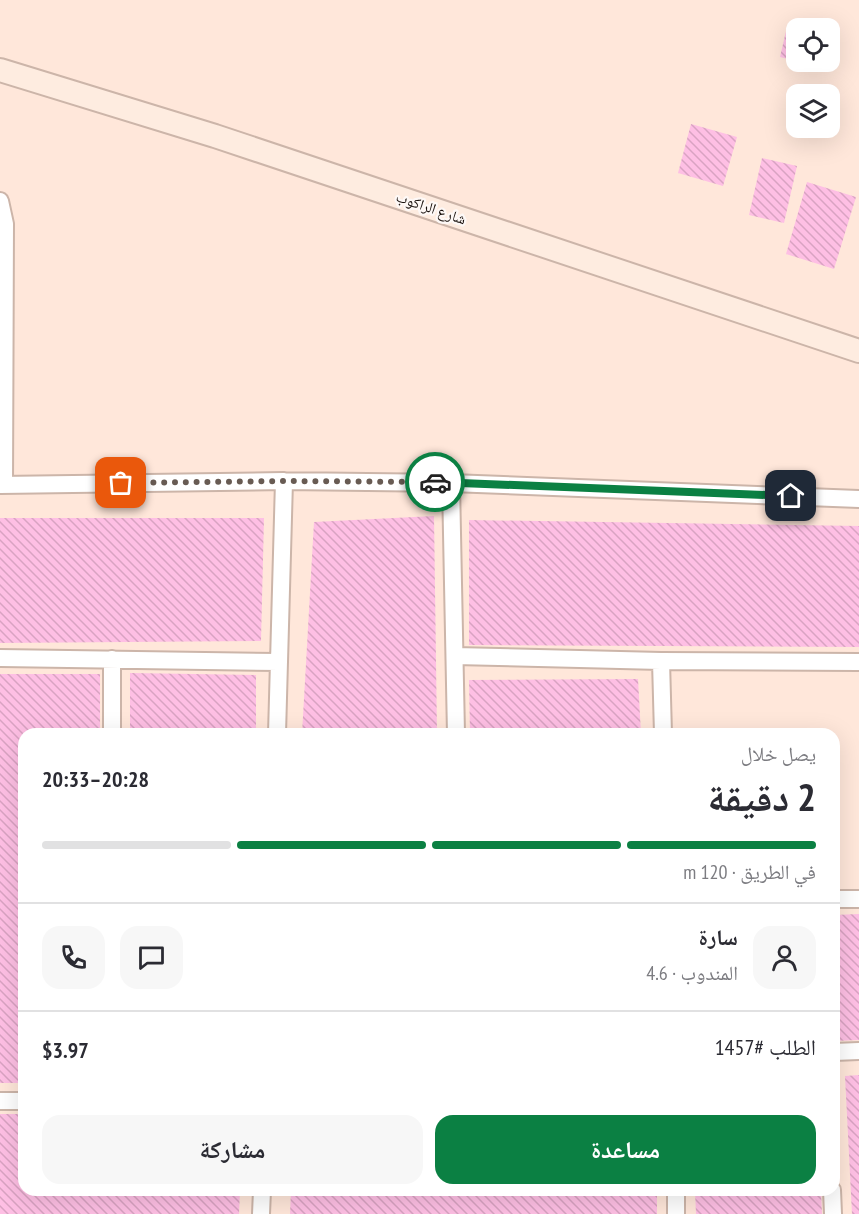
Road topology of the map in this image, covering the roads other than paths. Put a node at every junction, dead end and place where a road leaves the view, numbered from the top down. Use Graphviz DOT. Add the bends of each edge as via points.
graph roads {
  1 [pos="0,70"];
  2 [pos="0,201"];
  3 [pos="2,329"];
  4 [pos="859,351"];
  5 [pos="284,481"];
  6 [pos="451,483"];
  7 [pos="2,485"];
  8 [pos="859,499"];
  9 [pos="454,656"];
  10 [pos="0,658"];
  11 [pos="112,659"];
  12 [pos="661,661"];
  13 [pos="279,662"];
  14 [pos="859,662"];
  15 [pos="112,728"];
  16 [pos="276,728"];
  17 [pos="456,728"];
  18 [pos="663,728"];
  19 [pos="840,899"];
  20 [pos="859,899"];
  21 [pos="859,1051"];
  22 [pos="840,1052"];
  23 [pos="0,1101"];
  24 [pos="18,1101"];
  25 [pos="262,1196"];
  26 [pos="676,1196"];
  27 [pos="832,1196"];
  28 [pos="261,1214"];
  29 [pos="676,1214"];
  30 [pos="833,1214"];
  1 -- 4 [label="street, شارع الراكوب" via="249,147"];
  2 -- 3 [label="street" via="4,224"];
  3 -- 7 [label="street"];
  5 -- 6 [label="street"];
  5 -- 7 [label="street"];
  5 -- 13 [label="street"];
  6 -- 8 [label="street"];
  6 -- 9 [label="street"];
  9 -- 12 [label="street"];
  9 -- 17 [label="street"];
  10 -- 11 [label="street"];
  11 -- 13 [label="street"];
  11 -- 15 [label="street"];
  12 -- 14 [label="street"];
  12 -- 18 [label="street"];
  13 -- 16 [label="street"];
  19 -- 20 [label="street"];
  21 -- 22 [label="street"];
  23 -- 24 [label="street"];
  25 -- 28 [label="street"];
  26 -- 29 [label="street"];
  27 -- 30 [label="street"];
}
